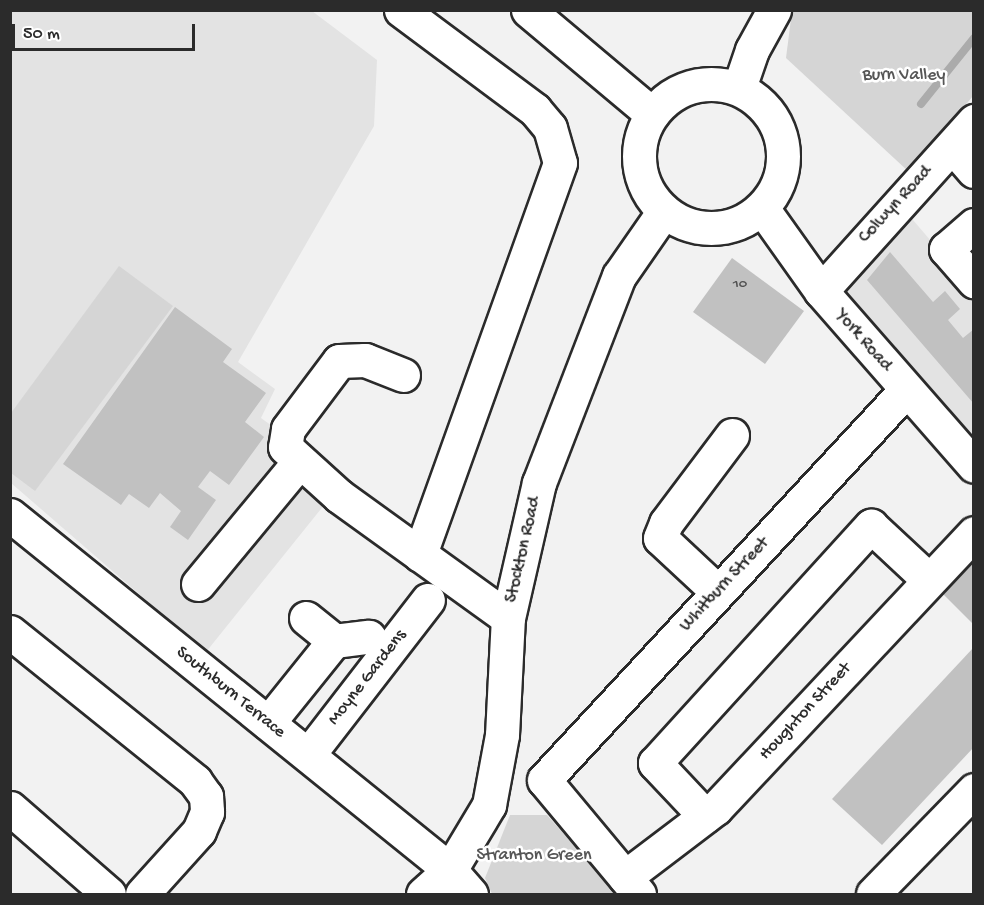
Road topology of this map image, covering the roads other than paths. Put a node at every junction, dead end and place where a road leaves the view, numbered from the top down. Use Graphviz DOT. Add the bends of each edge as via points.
graph roads {
  1 [pos="401,10"];
  2 [pos="528,10"];
  3 [pos="774,10"];
  4 [pos="739,88"];
  5 [pos="652,114"];
  6 [pos="974,121"];
  7 [pos="952,146"];
  8 [pos="974,171"];
  9 [pos="762,207"];
  10 [pos="664,211"];
  11 [pos="974,225"];
  12 [pos="974,281"];
  13 [pos="821,291"];
  14 [pos="403,375"];
  15 [pos="906,390"];
  16 [pos="732,435"];
  17 [pos="299,462"];
  18 [pos="974,466"];
  19 [pos="10,515"];
  20 [pos="974,533"];
  21 [pos="420,555"];
  22 [pos="929,580"];
  23 [pos="198,584"];
  24 [pos="718,592"];
  25 [pos="428,600"];
  26 [pos="306,618"];
  27 [pos="508,618"];
  28 [pos="10,632"];
  29 [pos="369,638"];
  30 [pos="334,641"];
  31 [pos="268,723"];
  32 [pos="308,755"];
  33 [pos="974,790"];
  34 [pos="10,808"];
  35 [pos="705,816"];
  36 [pos="461,882"];
  37 [pos="632,886"];
  38 [pos="878,893"];
  39 [pos="109,894"];
  40 [pos="142,894"];
  41 [pos="423,894"];
  1 -- 21 [label="street" via="535,110 550,128 560,164"];
  2 -- 5 [label="street"];
  3 -- 4 [label="street" via="752,50"];
  4 -- 5 [label="street" via="720,84 681,90"];
  4 -- 9 [label="street" via="766,110 783,142 783,165 776,189"];
  5 -- 10 [label="street" via="640,144 641,175"];
  6 -- 7 [label="street, Colwyn Road"];
  7 -- 8 [label="street"];
  7 -- 13 [label="street, Colwyn Road"];
  9 -- 10 [label="street" via="724,227 703,228"];
  9 -- 13 [label="street, York Road"];
  10 -- 27 [label="street, Stockton Road" via="619,276 539,483"];
  11 -- 12 [label="street" via="946,249"];
  13 -- 15 [label="street, York Road"];
  14 -- 17 [label="street" via="364,360 339,361 288,429 285,447"];
  15 -- 18 [label="street, York Road"];
  15 -- 24 [label="street, Whitburn Street"];
  16 -- 24 [label="street" via="666,523 660,538"];
  17 -- 21 [label="street"];
  17 -- 23 [label="street"];
  19 -- 31 [label="street, Southburn Terrace"];
  20 -- 22 [label="street, Houghton Street"];
  21 -- 27 [label="street"];
  22 -- 35 [label="street, Houghton Street"];
  22 -- 35 [label="street" via="871,526 655,763"];
  24 -- 37 [label="street, Whitburn Street" via="544,780"];
  25 -- 32 [label="street, Moyne Gardens"];
  26 -- 30 [label="street"];
  27 -- 36 [label="street, Stockton Road" via="502,735 489,805"];
  28 -- 40 [label="street" via="195,781 206,796 207,812 199,831"];
  29 -- 30 [label="street"];
  30 -- 31 [label="street"];
  31 -- 32 [label="street, Southburn Terrace"];
  32 -- 36 [label="street, Southburn Terrace"];
  33 -- 38 [label="street"];
  34 -- 39 [label="street"];
  35 -- 37 [label="street, Houghton Street"];
  36 -- 41 [label="street, Stockton Road"];
}
